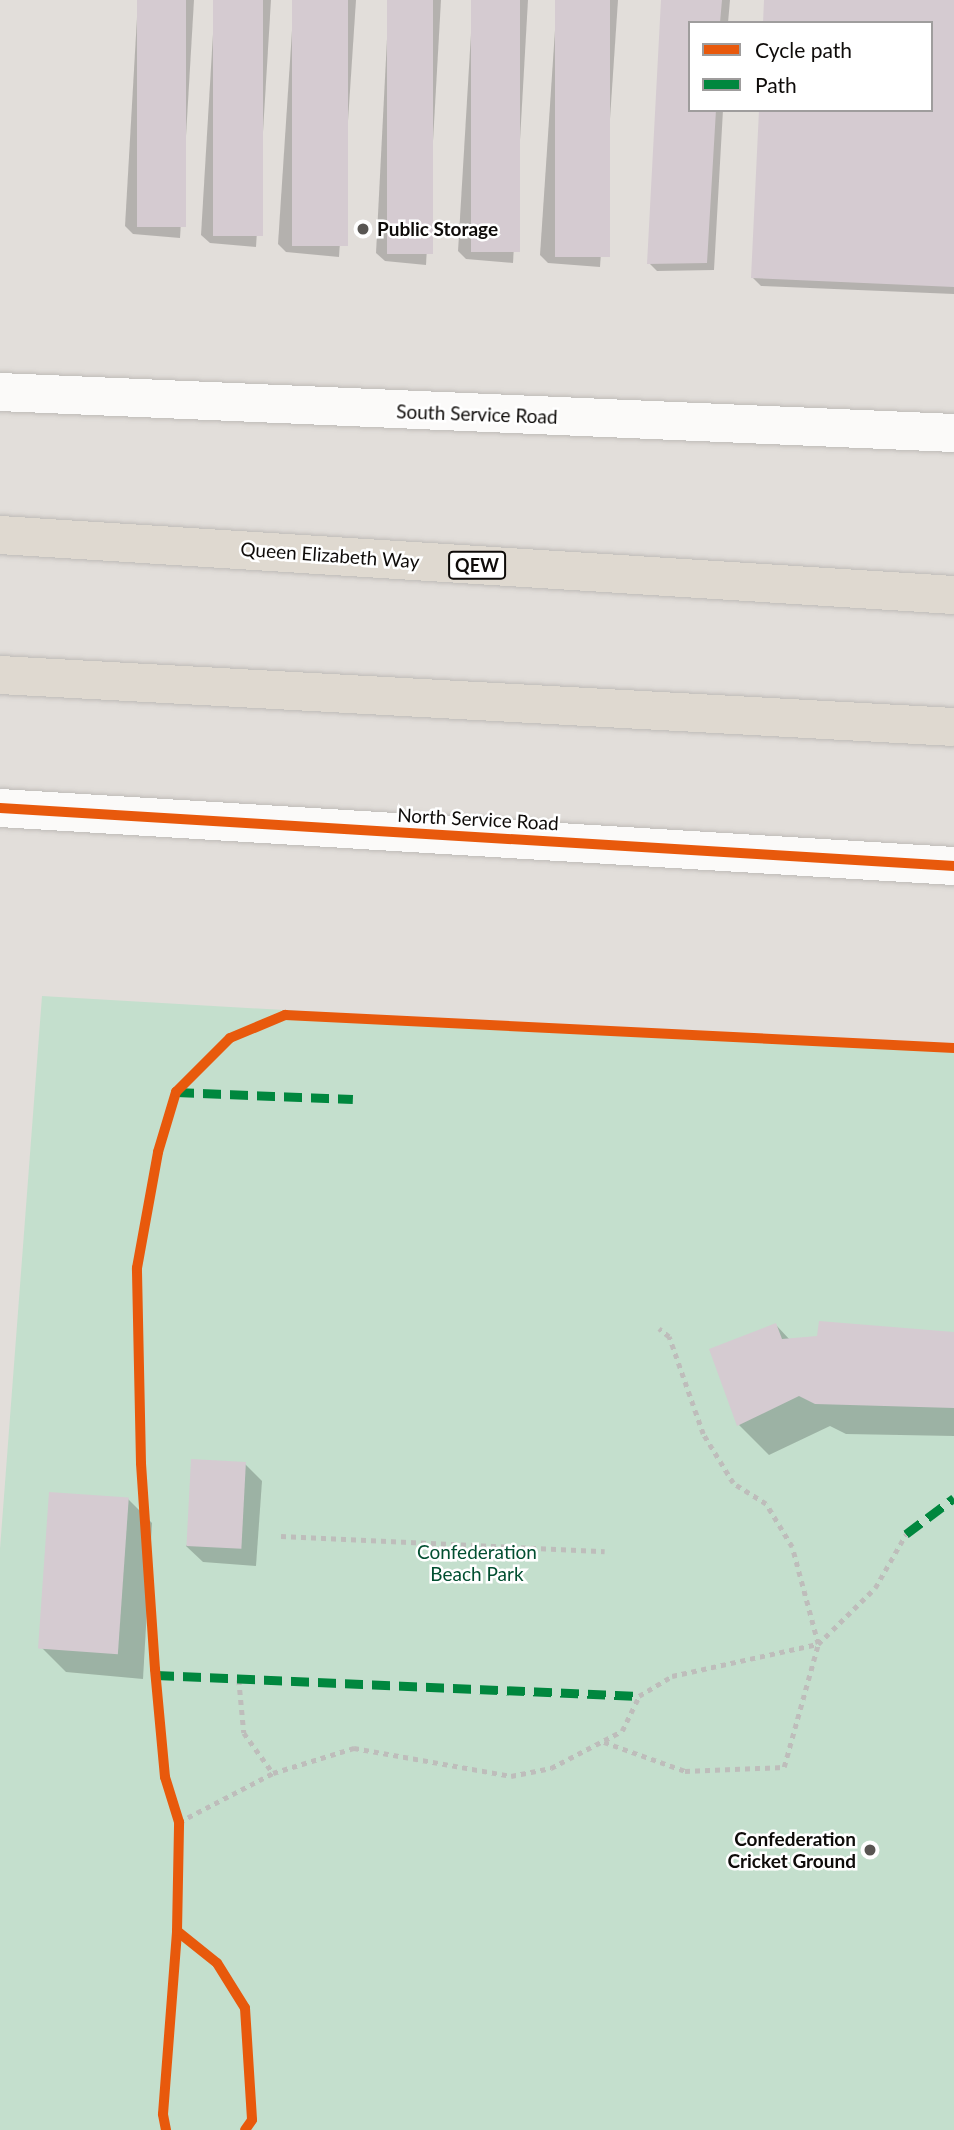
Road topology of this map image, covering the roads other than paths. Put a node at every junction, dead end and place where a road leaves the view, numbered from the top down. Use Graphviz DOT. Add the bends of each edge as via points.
graph roads {
  1 [pos="0,393"];
  2 [pos="954,433"];
  3 [pos="0,535"];
  4 [pos="954,595"];
  5 [pos="0,675"];
  6 [pos="954,727"];
  7 [pos="0,808"];
  8 [pos="954,866"];
  1 -- 2 [label="street, South Service Road"];
  3 -- 4 [label="highway, Queen Elizabeth Way / QEW"];
  5 -- 6 [label="highway"];
  7 -- 8 [label="street, North Service Road"];
}
